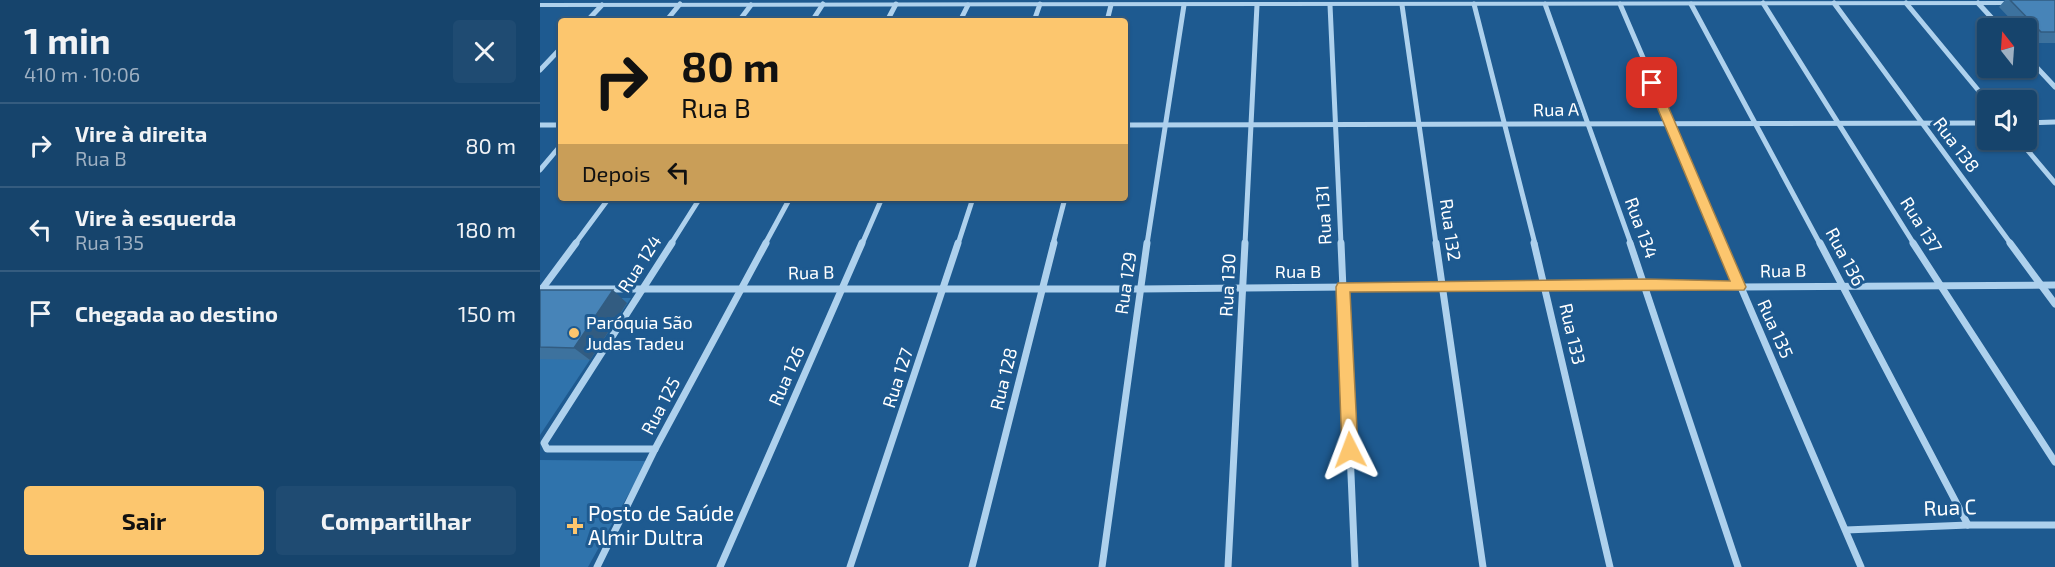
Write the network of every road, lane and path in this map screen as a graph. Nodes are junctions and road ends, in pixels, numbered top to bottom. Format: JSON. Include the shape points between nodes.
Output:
{"nodes":[{"id":1,"x":1065,"y":2,"type":"edge"},
{"id":2,"x":1763,"y":3,"type":"junction"},
{"id":3,"x":1834,"y":3,"type":"junction"},
{"id":4,"x":1906,"y":3,"type":"junction"},
{"id":5,"x":1978,"y":3,"type":"junction"},
{"id":6,"x":2022,"y":3,"type":"edge"},
{"id":7,"x":680,"y":4,"type":"junction"},
{"id":8,"x":751,"y":4,"type":"junction"},
{"id":9,"x":823,"y":4,"type":"junction"},
{"id":10,"x":896,"y":4,"type":"junction"},
{"id":11,"x":1040,"y":4,"type":"junction"},
{"id":12,"x":1330,"y":4,"type":"junction"},
{"id":13,"x":1474,"y":4,"type":"junction"},
{"id":14,"x":1545,"y":4,"type":"junction"},
{"id":15,"x":1620,"y":4,"type":"junction"},
{"id":16,"x":1691,"y":4,"type":"junction"},
{"id":17,"x":540,"y":5,"type":"edge"},
{"id":18,"x":602,"y":5,"type":"junction"},
{"id":19,"x":968,"y":5,"type":"junction"},
{"id":20,"x":1111,"y":5,"type":"junction"},
{"id":21,"x":1184,"y":5,"type":"junction"},
{"id":22,"x":1257,"y":5,"type":"junction"},
{"id":23,"x":1402,"y":5,"type":"junction"},
{"id":24,"x":590,"y":18,"type":"edge"},
{"id":25,"x":668,"y":18,"type":"edge"},
{"id":26,"x":741,"y":18,"type":"edge"},
{"id":27,"x":814,"y":18,"type":"edge"},
{"id":28,"x":889,"y":18,"type":"edge"},
{"id":29,"x":962,"y":18,"type":"edge"},
{"id":30,"x":1035,"y":18,"type":"edge"},
{"id":31,"x":1108,"y":18,"type":"edge"},
{"id":32,"x":1992,"y":18,"type":"edge"},
{"id":33,"x":558,"y":51,"type":"edge"},
{"id":34,"x":2037,"y":68,"type":"edge"},
{"id":35,"x":540,"y":70,"type":"edge"},
{"id":36,"x":2055,"y":87,"type":"edge"},
{"id":37,"x":1978,"y":90,"type":"edge"},
{"id":38,"x":1668,"y":122,"type":"junction"},
{"id":39,"x":1587,"y":123,"type":"junction"},
{"id":40,"x":1755,"y":123,"type":"junction"},
{"id":41,"x":1840,"y":123,"type":"junction"},
{"id":42,"x":1921,"y":123,"type":"junction"},
{"id":43,"x":1977,"y":123,"type":"edge"},
{"id":44,"x":2037,"y":123,"type":"edge"},
{"id":45,"x":2055,"y":123,"type":"edge"},
{"id":46,"x":1252,"y":124,"type":"junction"},
{"id":47,"x":1335,"y":124,"type":"junction"},
{"id":48,"x":1419,"y":124,"type":"junction"},
{"id":49,"x":1503,"y":124,"type":"junction"},
{"id":50,"x":540,"y":125,"type":"edge"},
{"id":51,"x":558,"y":125,"type":"edge"},
{"id":52,"x":1128,"y":125,"type":"edge"},
{"id":53,"x":1166,"y":125,"type":"junction"},
{"id":54,"x":558,"y":149,"type":"edge"},
{"id":55,"x":2027,"y":150,"type":"edge"},
{"id":56,"x":540,"y":170,"type":"edge"},
{"id":57,"x":2055,"y":183,"type":"edge"},
{"id":58,"x":607,"y":201,"type":"edge"},
{"id":59,"x":698,"y":201,"type":"edge"},
{"id":60,"x":788,"y":201,"type":"edge"},
{"id":61,"x":881,"y":201,"type":"edge"},
{"id":62,"x":972,"y":201,"type":"edge"},
{"id":63,"x":1064,"y":201,"type":"edge"},
{"id":64,"x":1645,"y":284,"type":"junction"},
{"id":65,"x":1545,"y":285,"type":"junction"},
{"id":66,"x":1940,"y":285,"type":"junction"},
{"id":67,"x":2042,"y":285,"type":"junction"},
{"id":68,"x":2055,"y":285,"type":"edge"},
{"id":69,"x":1243,"y":286,"type":"junction"},
{"id":70,"x":1444,"y":286,"type":"junction"},
{"id":71,"x":1844,"y":286,"type":"junction"},
{"id":72,"x":1343,"y":287,"type":"junction"},
{"id":73,"x":1739,"y":287,"type":"junction"},
{"id":74,"x":843,"y":288,"type":"junction"},
{"id":75,"x":541,"y":289,"type":"edge"},
{"id":76,"x":643,"y":289,"type":"junction"},
{"id":77,"x":741,"y":289,"type":"junction"},
{"id":78,"x":943,"y":289,"type":"junction"},
{"id":79,"x":1042,"y":289,"type":"junction"},
{"id":80,"x":1140,"y":289,"type":"junction"},
{"id":81,"x":2055,"y":304,"type":"edge"},
{"id":82,"x":655,"y":449,"type":"junction"},
{"id":83,"x":2055,"y":462,"type":"edge"},
{"id":84,"x":1968,"y":525,"type":"junction"},
{"id":85,"x":2055,"y":525,"type":"edge"},
{"id":86,"x":1846,"y":530,"type":"junction"},
{"id":87,"x":597,"y":567,"type":"edge"},
{"id":88,"x":720,"y":567,"type":"edge"},
{"id":89,"x":850,"y":567,"type":"edge"},
{"id":90,"x":972,"y":567,"type":"edge"},
{"id":91,"x":1102,"y":567,"type":"edge"},
{"id":92,"x":1228,"y":567,"type":"edge"},
{"id":93,"x":1355,"y":567,"type":"edge"},
{"id":94,"x":1483,"y":567,"type":"edge"},
{"id":95,"x":1610,"y":567,"type":"edge"},
{"id":96,"x":1738,"y":567,"type":"edge"},
{"id":97,"x":1861,"y":567,"type":"edge"}],
"edges":[{"from":1,"to":11,"type":"street"},
{"from":1,"to":20,"type":"street"},
{"from":2,"to":3,"type":"street"},
{"from":2,"to":16,"type":"street"},
{"from":2,"to":41,"type":"street","name":"Rua 137"},
{"from":3,"to":4,"type":"street"},
{"from":3,"to":42,"type":"street","name":"Rua 138"},
{"from":4,"to":5,"type":"street"},
{"from":4,"to":37,"type":"street"},
{"from":5,"to":6,"type":"street"},
{"from":5,"to":32,"type":"street"},
{"from":7,"to":8,"type":"street"},
{"from":7,"to":18,"type":"street"},
{"from":7,"to":25,"type":"street"},
{"from":8,"to":9,"type":"street"},
{"from":8,"to":26,"type":"street"},
{"from":9,"to":10,"type":"street"},
{"from":9,"to":27,"type":"street"},
{"from":10,"to":19,"type":"street"},
{"from":10,"to":28,"type":"street"},
{"from":11,"to":19,"type":"street"},
{"from":11,"to":30,"type":"street"},
{"from":12,"to":22,"type":"street"},
{"from":12,"to":23,"type":"street"},
{"from":12,"to":47,"type":"street","name":"Rua 131"},
{"from":13,"to":14,"type":"street"},
{"from":13,"to":23,"type":"street"},
{"from":13,"to":49,"type":"street","name":"Rua 133"},
{"from":14,"to":15,"type":"street"},
{"from":14,"to":39,"type":"street","name":"Rua 134"},
{"from":15,"to":16,"type":"street"},
{"from":15,"to":38,"type":"street","name":"Rua 135"},
{"from":16,"to":40,"type":"street","name":"Rua 136"},
{"from":17,"to":18,"type":"street"},
{"from":18,"to":24,"type":"street"},
{"from":19,"to":29,"type":"street"},
{"from":20,"to":21,"type":"street"},
{"from":20,"to":31,"type":"street"},
{"from":21,"to":22,"type":"street"},
{"from":21,"to":53,"type":"street","name":"Rua 129"},
{"from":22,"to":46,"type":"street","name":"Rua 130"},
{"from":23,"to":48,"type":"street","name":"Rua 132"},
{"from":33,"to":35,"type":"street"},
{"from":34,"to":36,"type":"street"},
{"from":38,"to":39,"type":"street","name":"Rua A"},
{"from":38,"to":40,"type":"street","name":"Rua A"},
{"from":38,"to":73,"type":"street","name":"Rua 135"},
{"from":39,"to":49,"type":"street","name":"Rua A"},
{"from":39,"to":64,"type":"street","name":"Rua 134"},
{"from":40,"to":41,"type":"street","name":"Rua A"},
{"from":40,"to":71,"type":"street","name":"Rua 136"},
{"from":41,"to":42,"type":"street","name":"Rua A"},
{"from":41,"to":66,"type":"street","name":"Rua 137"},
{"from":42,"to":43,"type":"street","name":"Rua A"},
{"from":42,"to":67,"type":"street","name":"Rua 138"},
{"from":44,"to":45,"type":"street"},
{"from":46,"to":47,"type":"street","name":"Rua A"},
{"from":46,"to":53,"type":"street","name":"Rua A"},
{"from":46,"to":69,"type":"street","name":"Rua 130"},
{"from":47,"to":48,"type":"street","name":"Rua A"},
{"from":47,"to":72,"type":"street","name":"Rua 131"},
{"from":48,"to":49,"type":"street","name":"Rua A"},
{"from":48,"to":70,"type":"street","name":"Rua 132"},
{"from":49,"to":65,"type":"street","name":"Rua 133"},
{"from":50,"to":51,"type":"street"},
{"from":52,"to":53,"type":"street","name":"Rua A"},
{"from":53,"to":80,"type":"street","name":"Rua 129"},
{"from":54,"to":56,"type":"street"},
{"from":55,"to":57,"type":"street"},
{"from":58,"to":75,"type":"street"},
{"from":59,"to":76,"type":"street","name":"Rua 124"},
{"from":60,"to":77,"type":"street","name":"Rua 125"},
{"from":61,"to":74,"type":"street","name":"Rua 126"},
{"from":62,"to":78,"type":"street","name":"Rua 127"},
{"from":63,"to":79,"type":"street","name":"Rua 128"},
{"from":64,"to":65,"type":"street","name":"Rua B"},
{"from":64,"to":73,"type":"street","name":"Rua B"},
{"from":64,"to":96,"type":"street","name":"Rua 134"},
{"from":65,"to":70,"type":"street","name":"Rua B"},
{"from":65,"to":95,"type":"street","name":"Rua 133"},
{"from":66,"to":67,"type":"street","name":"Rua B"},
{"from":66,"to":71,"type":"street","name":"Rua B"},
{"from":66,"to":83,"type":"street","name":"Rua 137"},
{"from":67,"to":68,"type":"street","name":"Rua B"},
{"from":67,"to":81,"type":"street","name":"Rua 138"},
{"from":69,"to":72,"type":"street","name":"Rua B"},
{"from":69,"to":80,"type":"street","name":"Rua B"},
{"from":69,"to":92,"type":"street","name":"Rua 130"},
{"from":70,"to":72,"type":"street","name":"Rua B"},
{"from":70,"to":94,"type":"street","name":"Rua 132"},
{"from":71,"to":73,"type":"street","name":"Rua B"},
{"from":71,"to":84,"type":"street","name":"Rua 136"},
{"from":72,"to":93,"type":"street","name":"Rua 131"},
{"from":73,"to":86,"type":"street","name":"Rua 135"},
{"from":74,"to":77,"type":"street","name":"Rua B"},
{"from":74,"to":78,"type":"street","name":"Rua B"},
{"from":74,"to":88,"type":"street","name":"Rua 126"},
{"from":75,"to":76,"type":"street","name":"Rua B"},
{"from":76,"to":77,"type":"street","name":"Rua B"},
{"from":76,"to":82,"type":"street","name":"Rua 124","via":[[543,443],[547,449]]},
{"from":77,"to":82,"type":"street","name":"Rua 125"},
{"from":78,"to":79,"type":"street","name":"Rua B"},
{"from":78,"to":89,"type":"street","name":"Rua 127"},
{"from":79,"to":80,"type":"street","name":"Rua B"},
{"from":79,"to":90,"type":"street","name":"Rua 128"},
{"from":80,"to":91,"type":"street","name":"Rua 129"},
{"from":82,"to":87,"type":"street","name":"Rua 125"},
{"from":84,"to":85,"type":"street","name":"Rua C"},
{"from":84,"to":86,"type":"street","name":"Rua C"},
{"from":86,"to":97,"type":"street","name":"Rua 135"}]}
